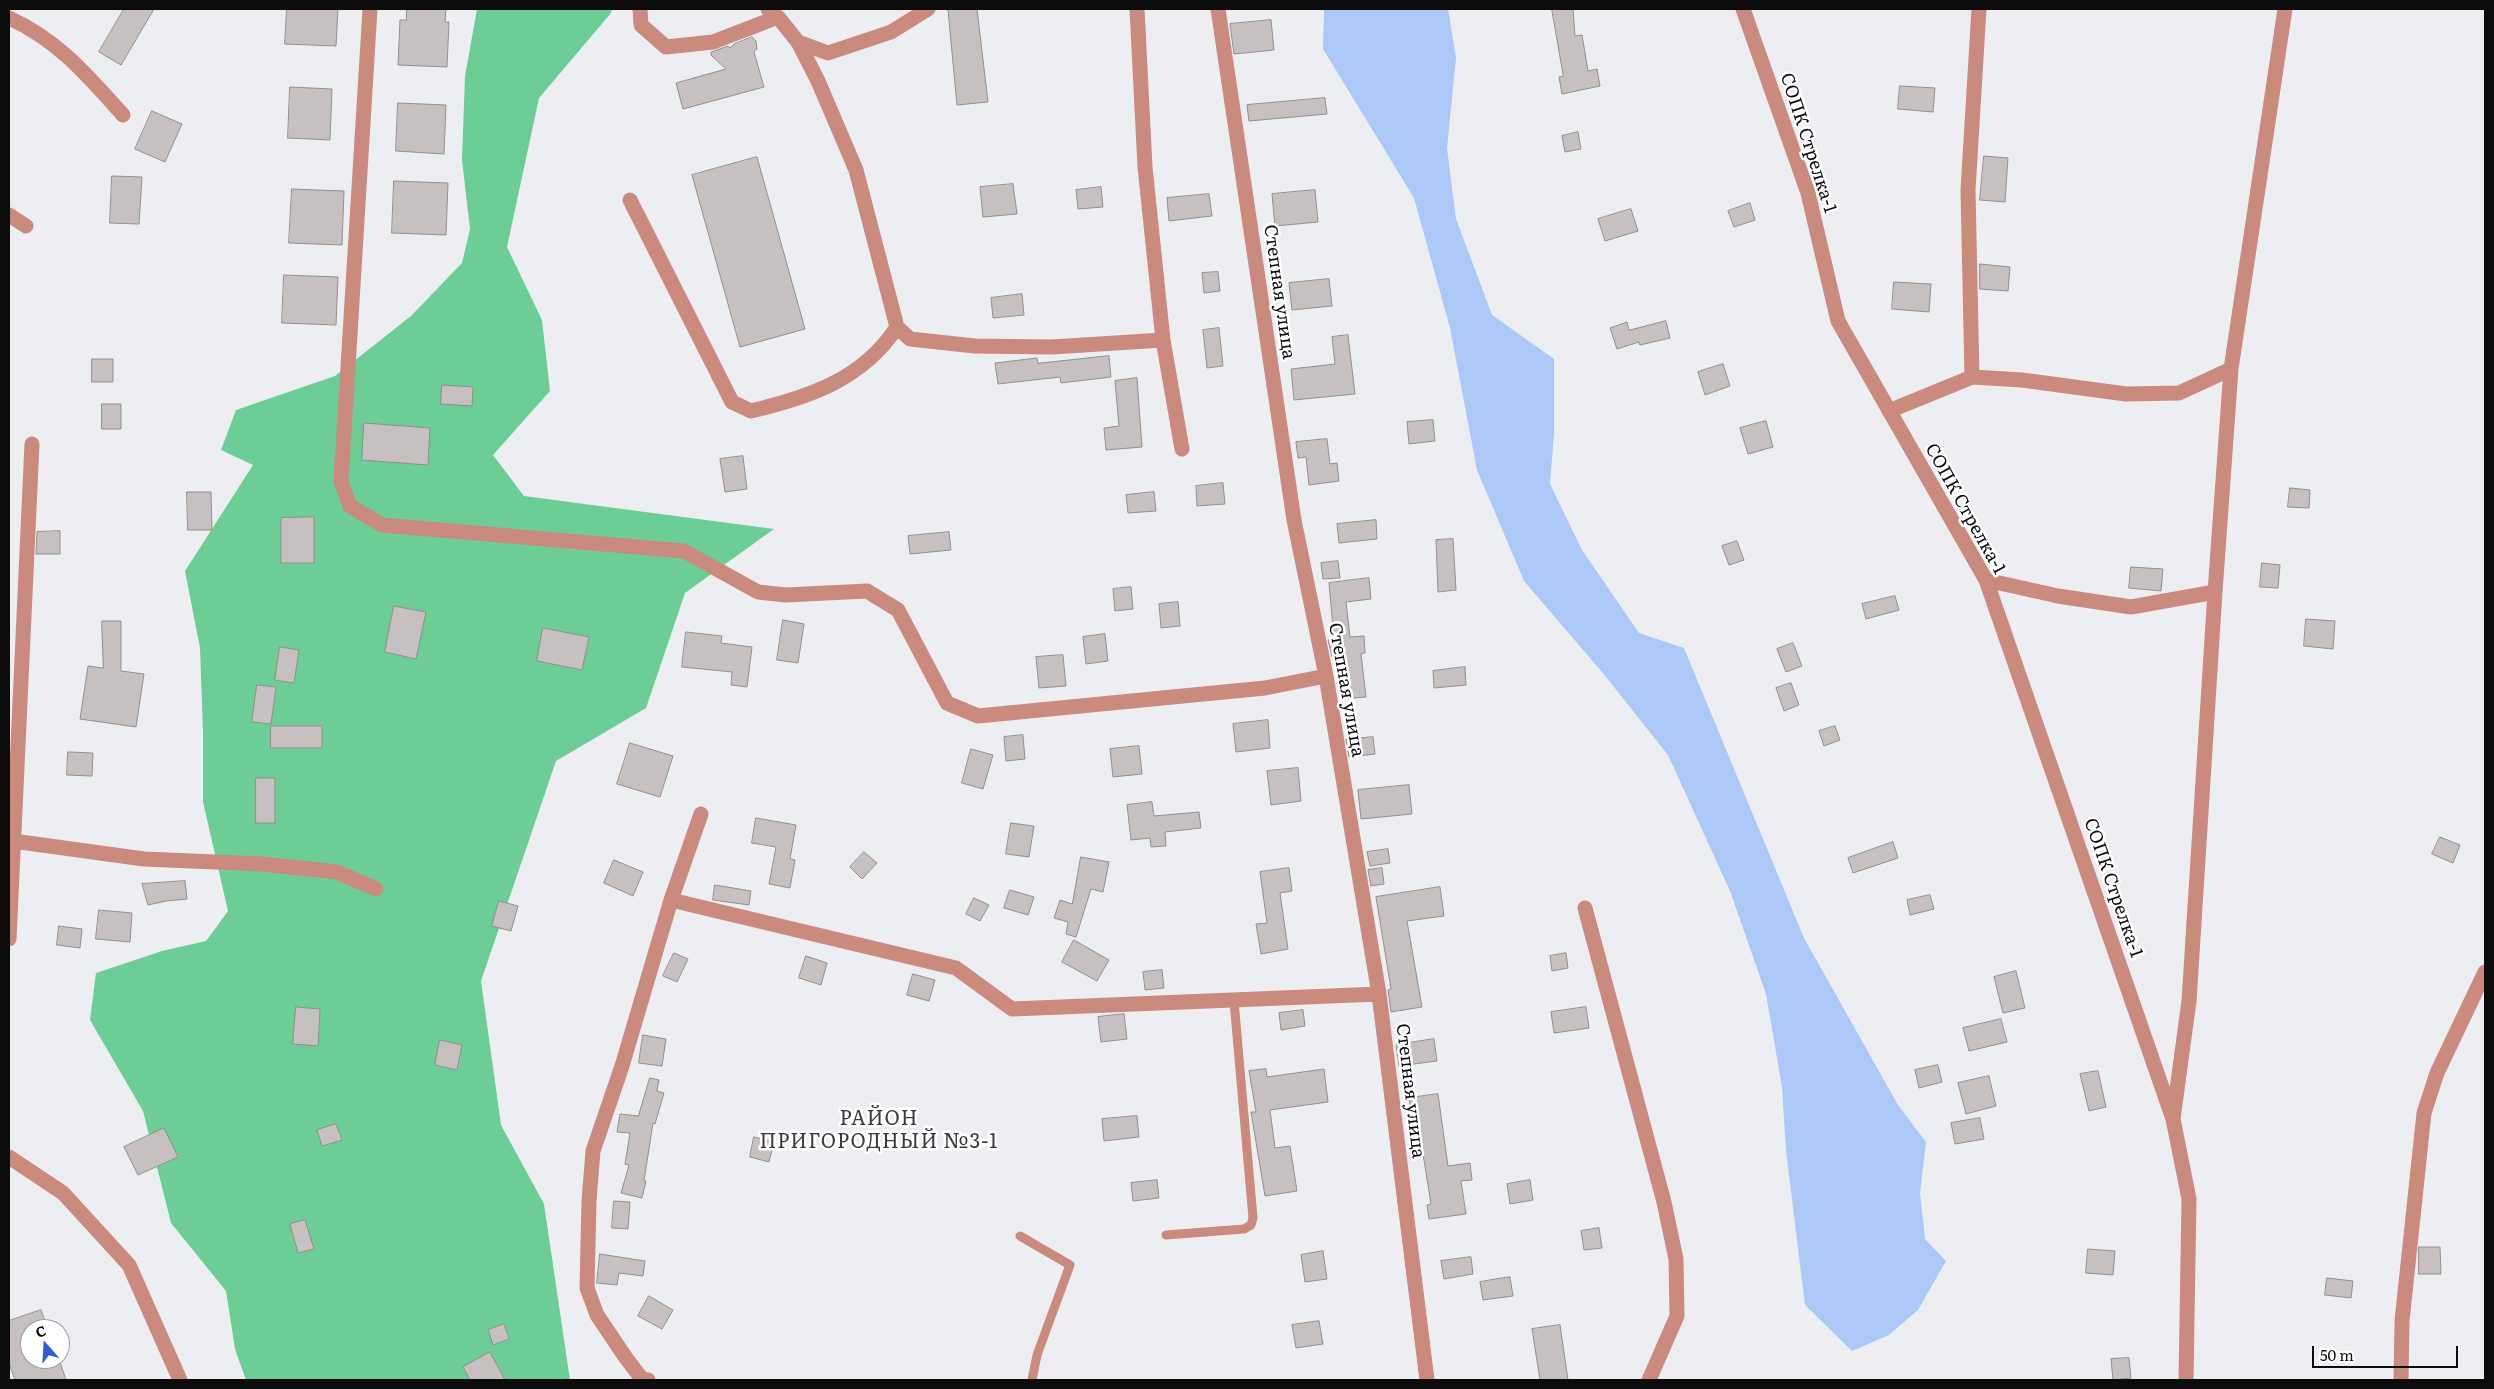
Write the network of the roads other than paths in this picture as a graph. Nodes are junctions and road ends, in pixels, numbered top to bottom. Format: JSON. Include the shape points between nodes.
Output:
{"nodes":[{"id":1,"x":370,"y":9,"type":"edge"},
{"id":2,"x":640,"y":9,"type":"edge"},
{"id":3,"x":928,"y":9,"type":"edge"},
{"id":4,"x":1137,"y":9,"type":"edge"},
{"id":5,"x":1218,"y":9,"type":"edge"},
{"id":6,"x":1743,"y":9,"type":"edge"},
{"id":7,"x":1979,"y":9,"type":"edge"},
{"id":8,"x":2286,"y":9,"type":"edge"},
{"id":9,"x":773,"y":13,"type":"edge"},
{"id":10,"x":9,"y":18,"type":"edge"},
{"id":11,"x":798,"y":42,"type":"junction"},
{"id":12,"x":123,"y":115,"type":"dead end"},
{"id":13,"x":630,"y":200,"type":"dead end"},
{"id":14,"x":9,"y":215,"type":"edge"},
{"id":15,"x":26,"y":226,"type":"dead end"},
{"id":16,"x":897,"y":327,"type":"junction"},
{"id":17,"x":1163,"y":340,"type":"junction"},
{"id":18,"x":2231,"y":369,"type":"junction"},
{"id":19,"x":1972,"y":377,"type":"junction"},
{"id":20,"x":1889,"y":411,"type":"junction"},
{"id":21,"x":32,"y":444,"type":"dead end"},
{"id":22,"x":1182,"y":449,"type":"dead end"},
{"id":23,"x":1986,"y":580,"type":"junction"},
{"id":24,"x":2215,"y":592,"type":"junction"},
{"id":25,"x":1326,"y":676,"type":"junction"},
{"id":26,"x":701,"y":814,"type":"dead end"},
{"id":27,"x":13,"y":841,"type":"junction"},
{"id":28,"x":376,"y":889,"type":"dead end"},
{"id":29,"x":671,"y":900,"type":"junction"},
{"id":30,"x":1585,"y":908,"type":"dead end"},
{"id":31,"x":9,"y":939,"type":"edge"},
{"id":32,"x":2485,"y":972,"type":"edge"},
{"id":33,"x":1379,"y":994,"type":"junction"},
{"id":34,"x":1234,"y":1001,"type":"junction"},
{"id":35,"x":2173,"y":1119,"type":"junction"},
{"id":36,"x":9,"y":1157,"type":"edge"},
{"id":37,"x":1166,"y":1235,"type":"dead end"},
{"id":38,"x":1020,"y":1236,"type":"dead end"},
{"id":39,"x":180,"y":1380,"type":"edge"},
{"id":40,"x":644,"y":1380,"type":"edge"},
{"id":41,"x":1032,"y":1380,"type":"edge"},
{"id":42,"x":1427,"y":1380,"type":"edge"},
{"id":43,"x":1649,"y":1380,"type":"edge"},
{"id":44,"x":2186,"y":1380,"type":"edge"},
{"id":45,"x":2401,"y":1380,"type":"edge"}],
"edges":[{"from":1,"to":25,"type":"street","via":[[341,481],[350,506],[382,525],[684,551],[758,592],[786,595],[867,591],[898,610],[947,703],[978,716],[1265,688]]},
{"from":2,"to":9,"type":"street","via":[[641,25],[666,47],[713,42]]},
{"from":3,"to":11,"type":"street","via":[[891,32],[828,53]]},
{"from":4,"to":17,"type":"street","via":[[1145,167]]},
{"from":5,"to":25,"type":"street","name":"Степная улица","via":[[1294,520]]},
{"from":6,"to":20,"type":"street","name":"СОПК Стрелка-1","via":[[1808,193],[1838,321]]},
{"from":7,"to":19,"type":"street","via":[[1968,190]]},
{"from":8,"to":18,"type":"street"},
{"from":9,"to":11,"type":"street"},
{"from":10,"to":12,"type":"street","via":[[49,40]]},
{"from":11,"to":16,"type":"street","via":[[856,170]]},
{"from":13,"to":16,"type":"street","via":[[732,402],[751,411],[820,390],[859,369],[885,346]]},
{"from":14,"to":15,"type":"street"},
{"from":16,"to":17,"type":"street","via":[[910,339],[975,346],[1052,347]]},
{"from":17,"to":22,"type":"street"},
{"from":18,"to":19,"type":"street","via":[[2179,393],[2126,394],[2022,380]]},
{"from":18,"to":24,"type":"street"},
{"from":19,"to":20,"type":"street"},
{"from":20,"to":23,"type":"street","name":"СОПК Стрелка-1"},
{"from":21,"to":27,"type":"street"},
{"from":23,"to":24,"type":"street","via":[[2058,596],[2131,607]]},
{"from":23,"to":35,"type":"street","name":"СОПК Стрелка-1"},
{"from":24,"to":35,"type":"street","via":[[2189,1001]]},
{"from":25,"to":33,"type":"street","name":"Степная улица"},
{"from":26,"to":29,"type":"street"},
{"from":27,"to":28,"type":"street","via":[[144,859],[263,864],[337,872]]},
{"from":27,"to":31,"type":"street"},
{"from":29,"to":34,"type":"street","via":[[956,968],[1012,1010]]},
{"from":29,"to":40,"type":"street","via":[[593,1151],[589,1201],[588,1288],[598,1315]]},
{"from":30,"to":43,"type":"street","via":[[1664,1202],[1676,1259],[1677,1316]]},
{"from":32,"to":45,"type":"street","via":[[2437,1073],[2424,1113],[2402,1321]]},
{"from":33,"to":34,"type":"street"},
{"from":33,"to":42,"type":"street","name":"Степная улица"},
{"from":34,"to":37,"type":"lane","via":[[1253,1218],[1251,1225],[1244,1229]]},
{"from":35,"to":44,"type":"street","via":[[2189,1198]]},
{"from":36,"to":39,"type":"street","via":[[63,1193],[130,1264]]},
{"from":38,"to":41,"type":"lane","via":[[1070,1265],[1037,1355]]}]}
